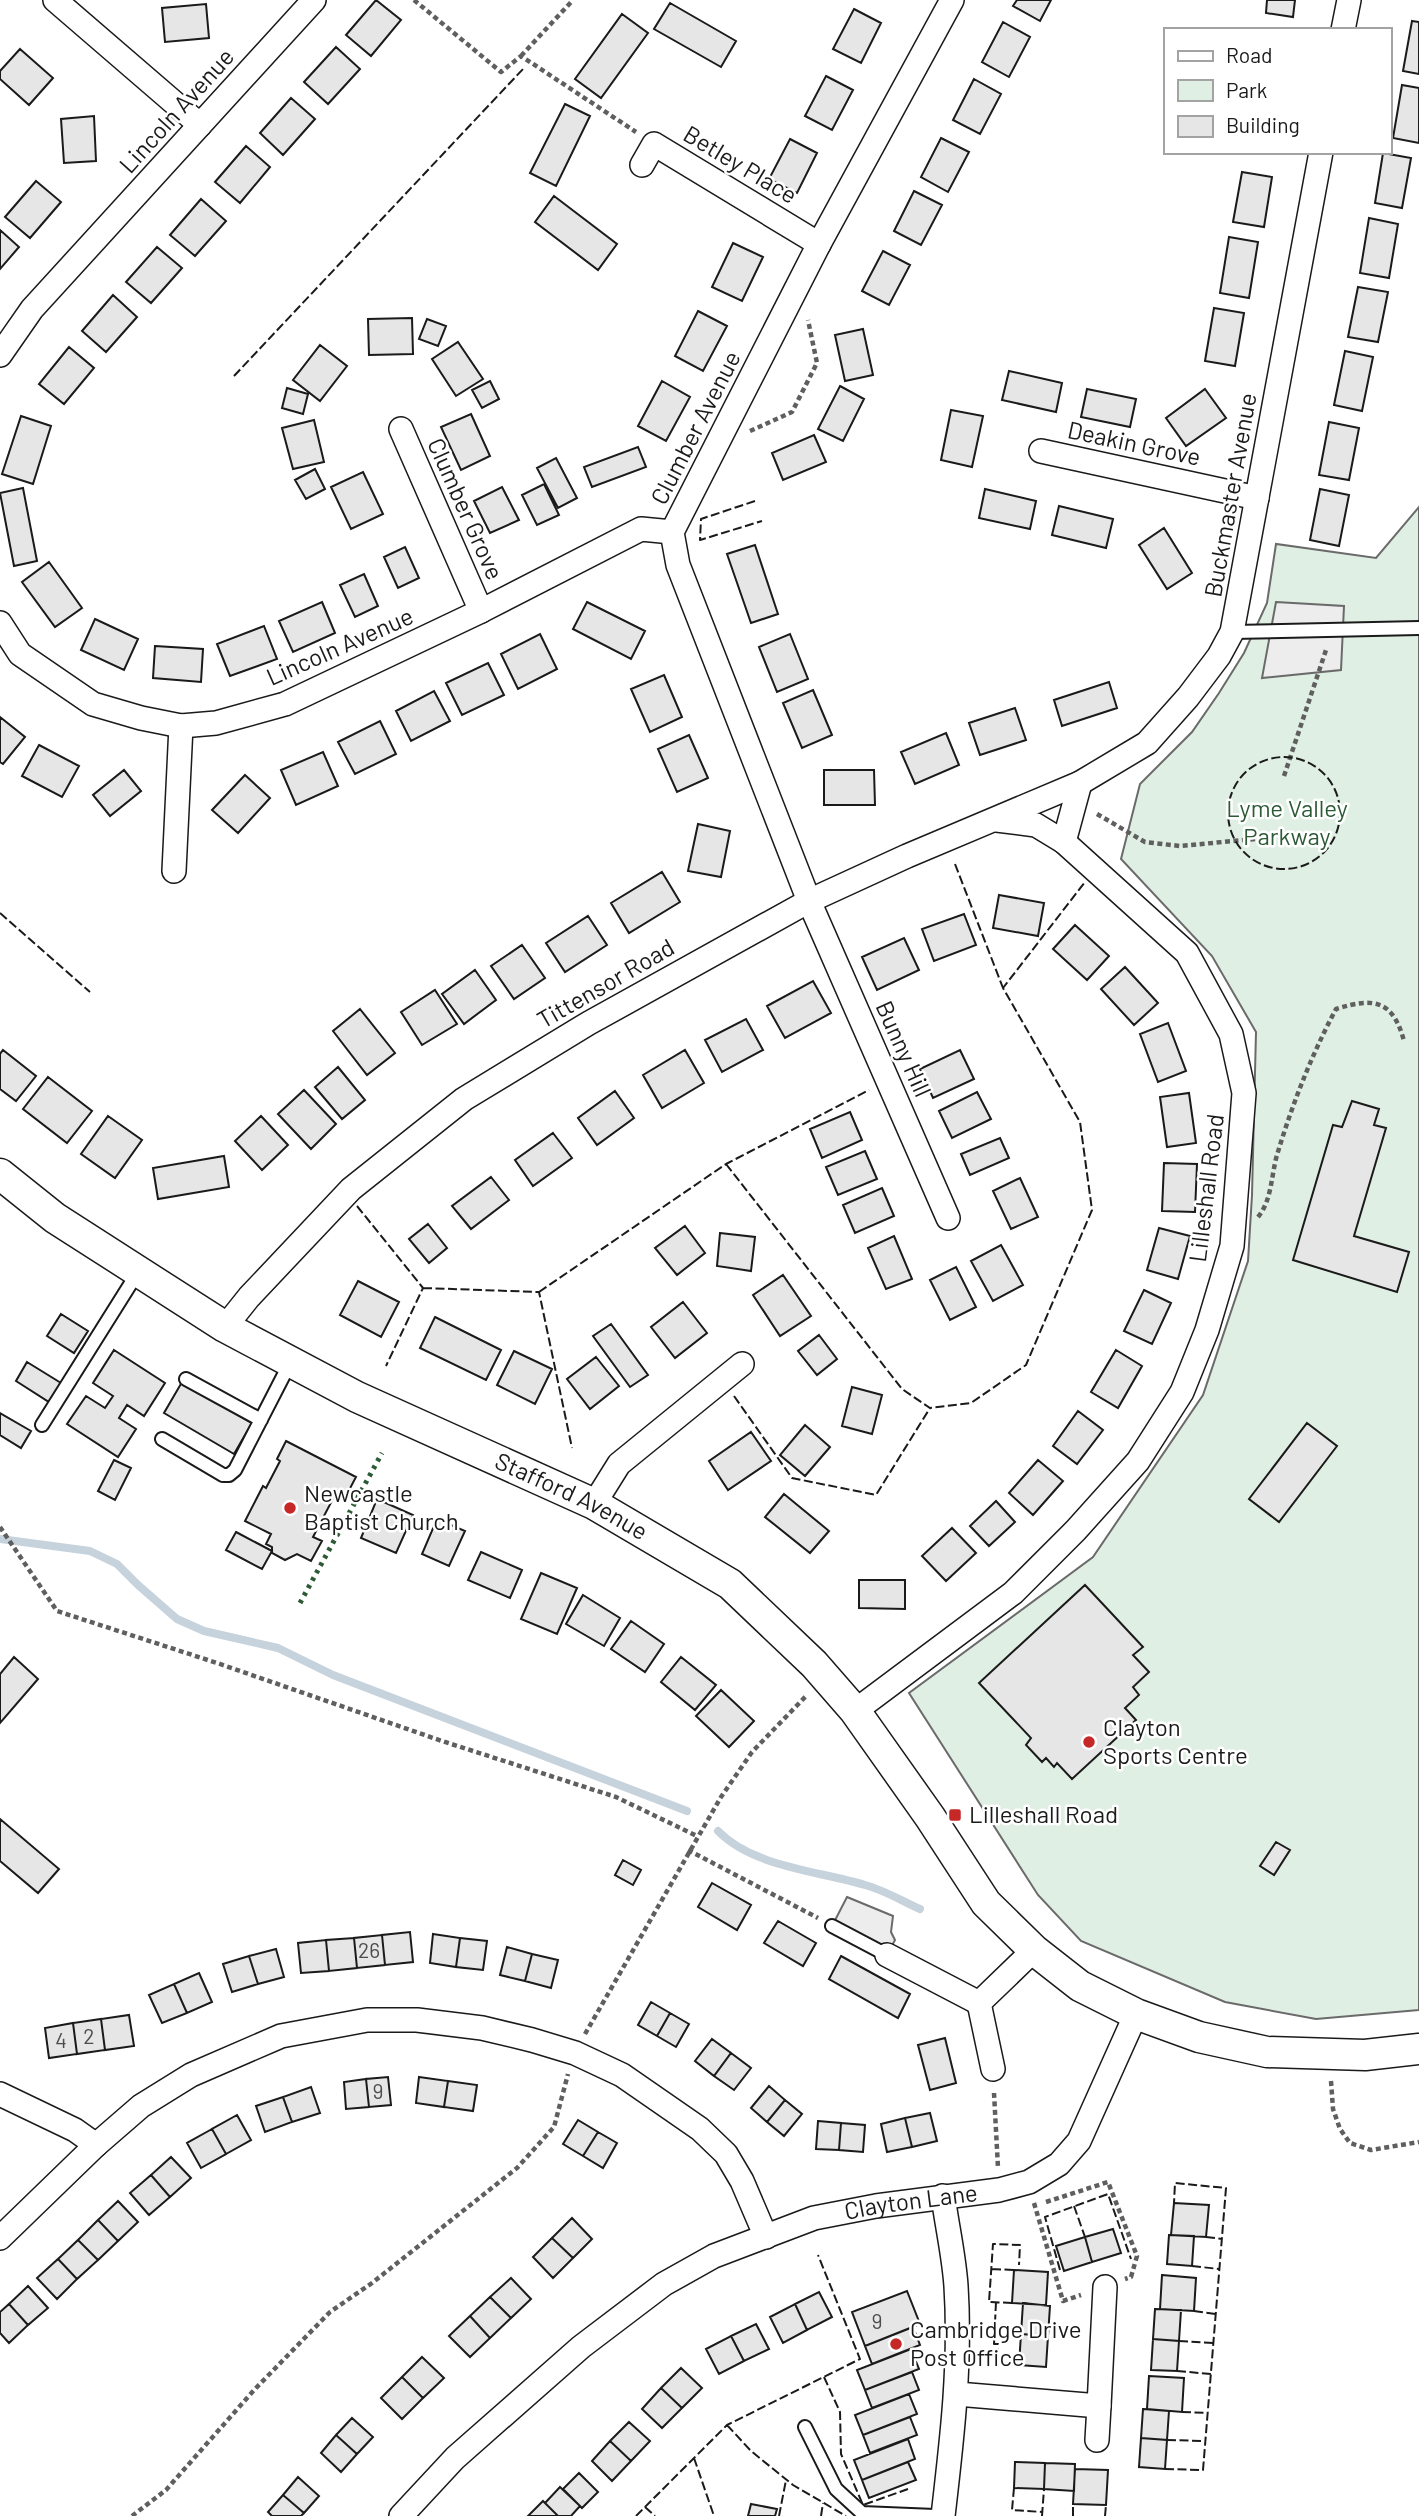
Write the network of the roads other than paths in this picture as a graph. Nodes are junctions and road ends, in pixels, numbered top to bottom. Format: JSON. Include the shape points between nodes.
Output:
{"nodes":[{"id":1,"x":55,"y":0,"type":"edge"},
{"id":2,"x":314,"y":0,"type":"edge"},
{"id":3,"x":952,"y":0,"type":"edge"},
{"id":4,"x":1349,"y":0,"type":"edge"},
{"id":5,"x":1343,"y":28,"type":"edge"},
{"id":6,"x":200,"y":125,"type":"junction"},
{"id":7,"x":1321,"y":154,"type":"edge"},
{"id":8,"x":642,"y":165,"type":"dead end"},
{"id":9,"x":819,"y":244,"type":"junction"},
{"id":10,"x":0,"y":355,"type":"edge"},
{"id":11,"x":401,"y":429,"type":"dead end"},
{"id":12,"x":1041,"y":451,"type":"dead end"},
{"id":13,"x":1257,"y":498,"type":"junction"},
{"id":14,"x":672,"y":532,"type":"junction"},
{"id":15,"x":481,"y":611,"type":"junction"},
{"id":16,"x":0,"y":623,"type":"edge"},
{"id":17,"x":1419,"y":628,"type":"edge"},
{"id":18,"x":1232,"y":632,"type":"junction"},
{"id":19,"x":181,"y":726,"type":"junction"},
{"id":20,"x":1077,"y":793,"type":"junction"},
{"id":21,"x":997,"y":820,"type":"junction"},
{"id":22,"x":1064,"y":842,"type":"junction"},
{"id":23,"x":174,"y":872,"type":"dead end"},
{"id":24,"x":809,"y":901,"type":"junction"},
{"id":25,"x":0,"y":1174,"type":"edge"},
{"id":26,"x":948,"y":1218,"type":"dead end"},
{"id":27,"x":138,"y":1272,"type":"junction"},
{"id":28,"x":225,"y":1327,"type":"junction"},
{"id":29,"x":290,"y":1363,"type":"junction"},
{"id":30,"x":742,"y":1364,"type":"dead end"},
{"id":31,"x":186,"y":1379,"type":"dead end"},
{"id":32,"x":261,"y":1420,"type":"junction"},
{"id":33,"x":42,"y":1425,"type":"dead end"},
{"id":34,"x":162,"y":1439,"type":"dead end"},
{"id":35,"x":594,"y":1504,"type":"junction"},
{"id":36,"x":855,"y":1712,"type":"junction"},
{"id":37,"x":832,"y":1926,"type":"road end"},
{"id":38,"x":1034,"y":1950,"type":"junction"},
{"id":39,"x":887,"y":1955,"type":"joint"},
{"id":40,"x":979,"y":2003,"type":"junction"},
{"id":41,"x":1136,"y":2014,"type":"junction"},
{"id":42,"x":1419,"y":2049,"type":"edge"},
{"id":43,"x":993,"y":2069,"type":"road end"},
{"id":44,"x":0,"y":2094,"type":"edge"},
{"id":45,"x":96,"y":2145,"type":"junction"},
{"id":46,"x":943,"y":2196,"type":"junction"},
{"id":47,"x":0,"y":2238,"type":"edge"},
{"id":48,"x":766,"y":2238,"type":"junction"},
{"id":49,"x":1105,"y":2287,"type":"road end"},
{"id":50,"x":957,"y":2394,"type":"junction"},
{"id":51,"x":1099,"y":2406,"type":"junction"},
{"id":52,"x":805,"y":2427,"type":"dead end"},
{"id":53,"x":1097,"y":2440,"type":"dead end"},
{"id":54,"x":401,"y":2516,"type":"edge"},
{"id":55,"x":935,"y":2516,"type":"edge"},
{"id":56,"x":943,"y":2516,"type":"edge"}],
"edges":[{"from":1,"to":6,"type":"street"},
{"from":2,"to":6,"type":"street","name":"Lincoln Avenue"},
{"from":3,"to":9,"type":"street","name":"Clumber Avenue"},
{"from":4,"to":5,"type":"street"},
{"from":6,"to":10,"type":"street","name":"Lincoln Avenue","via":[[32,309]]},
{"from":7,"to":13,"type":"street","name":"Buckmaster Avenue"},
{"from":8,"to":9,"type":"street","name":"Betley Place","via":[[654,144]]},
{"from":9,"to":14,"type":"street","name":"Clumber Avenue"},
{"from":11,"to":15,"type":"street","name":"Clumber Grove"},
{"from":12,"to":13,"type":"street","name":"Deakin Grove"},
{"from":13,"to":18,"type":"street","name":"Buckmaster Avenue"},
{"from":14,"to":15,"type":"street","name":"Lincoln Avenue","via":[[641,529]]},
{"from":14,"to":24,"type":"street","name":"Clumber Avenue","via":[[678,565]]},
{"from":15,"to":19,"type":"street","name":"Lincoln Avenue","via":[[285,704],[216,723]]},
{"from":16,"to":19,"type":"street","name":"Lincoln Avenue","via":[[20,654],[93,704]]},
{"from":17,"to":18,"type":"lane"},
{"from":18,"to":20,"type":"street","name":"Buckmaster Avenue","via":[[1188,697],[1147,743]]},
{"from":19,"to":23,"type":"street"},
{"from":20,"to":21,"type":"street","name":"Tittensor Road"},
{"from":20,"to":22,"type":"street"},
{"from":21,"to":22,"type":"street","name":"Lilleshall Road","via":[[1036,825]]},
{"from":21,"to":24,"type":"street","name":"Tittensor Road"},
{"from":22,"to":36,"type":"street","name":"Lilleshall Road","via":[[1187,953],[1231,1034],[1244,1093],[1232,1246],[1208,1330],[1182,1392],[1138,1461],[1013,1593]]},
{"from":24,"to":26,"type":"street","name":"Bunny Hill"},
{"from":24,"to":28,"type":"street","name":"Tittensor Road","via":[[589,1023],[464,1099],[351,1189]]},
{"from":25,"to":27,"type":"street","name":"Stafford Avenue","via":[[55,1219]]},
{"from":27,"to":28,"type":"street","name":"Stafford Avenue"},
{"from":27,"to":33,"type":"lane"},
{"from":28,"to":29,"type":"street","name":"Stafford Avenue"},
{"from":29,"to":32,"type":"lane"},
{"from":29,"to":35,"type":"street","name":"Stafford Avenue"},
{"from":30,"to":35,"type":"street","via":[[619,1464]]},
{"from":31,"to":32,"type":"lane"},
{"from":32,"to":34,"type":"lane","via":[[229,1475]]},
{"from":35,"to":36,"type":"street","name":"Stafford Avenue","via":[[730,1584]]},
{"from":36,"to":38,"type":"street","name":"Stafford Avenue","via":[[986,1903]]},
{"from":37,"to":39,"type":"lane"},
{"from":38,"to":40,"type":"street"},
{"from":38,"to":41,"type":"street","name":"Stafford Avenue","via":[[1080,1986]]},
{"from":39,"to":40,"type":"street"},
{"from":40,"to":43,"type":"street"},
{"from":41,"to":42,"type":"street","via":[[1199,2036],[1267,2052],[1365,2055]]},
{"from":41,"to":46,"type":"street","name":"Clayton Lane","via":[[1079,2141],[1059,2164],[1029,2182]]},
{"from":44,"to":45,"type":"street"},
{"from":45,"to":47,"type":"street"},
{"from":45,"to":48,"type":"street","via":[[141,2106],[191,2075],[281,2036],[368,2020],[482,2028],[575,2053],[622,2075],[700,2129],[726,2154]]},
{"from":46,"to":48,"type":"street","name":"Clayton Lane","via":[[814,2218]]},
{"from":46,"to":50,"type":"street","via":[[956,2284]]},
{"from":48,"to":54,"type":"street","name":"Clayton Lane","via":[[714,2256],[653,2292],[581,2347],[455,2458]]},
{"from":49,"to":51,"type":"street"},
{"from":50,"to":51,"type":"street"},
{"from":50,"to":56,"type":"street"},
{"from":51,"to":53,"type":"street"},
{"from":52,"to":55,"type":"lane","via":[[836,2489],[862,2513]]}]}
